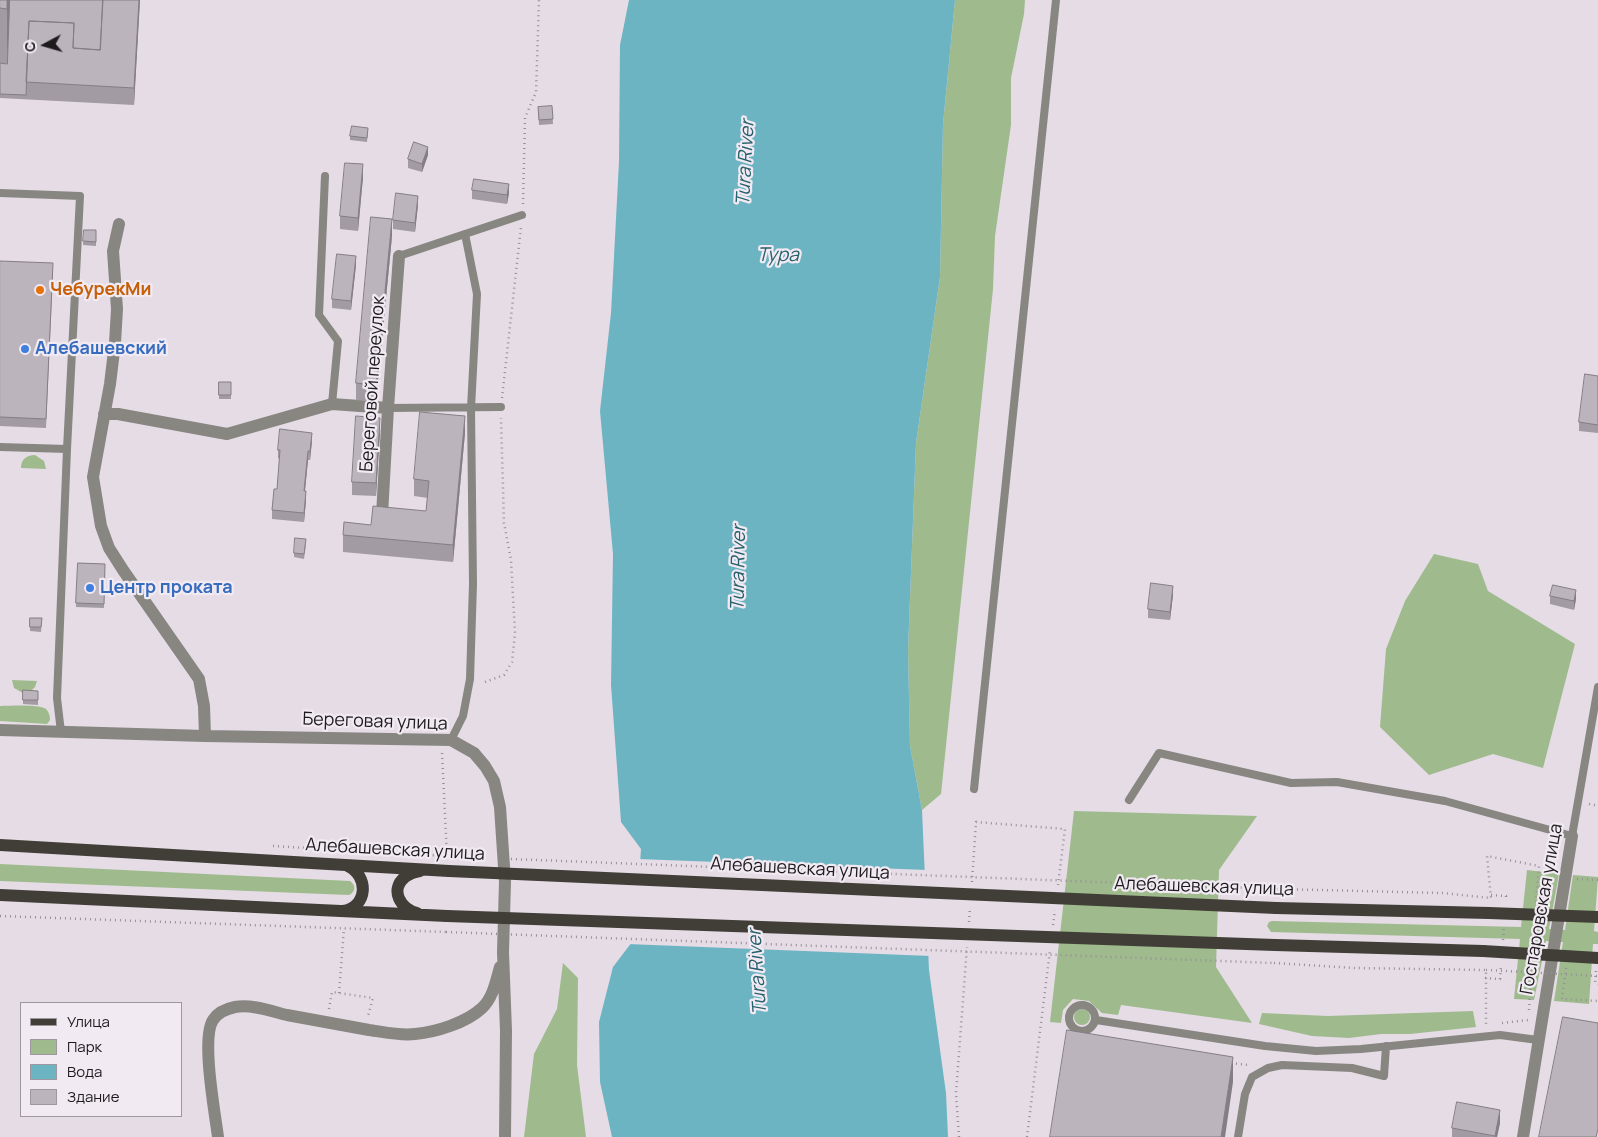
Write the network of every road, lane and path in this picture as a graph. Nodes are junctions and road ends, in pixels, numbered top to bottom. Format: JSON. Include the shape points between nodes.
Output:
{"nodes":[{"id":1,"x":539,"y":0,"type":"edge"},
{"id":2,"x":1056,"y":0,"type":"edge"},
{"id":3,"x":325,"y":176,"type":"dead end"},
{"id":4,"x":0,"y":192,"type":"edge"},
{"id":5,"x":522,"y":215,"type":"junction"},
{"id":6,"x":119,"y":224,"type":"dead end"},
{"id":7,"x":465,"y":234,"type":"junction"},
{"id":8,"x":399,"y":256,"type":"joint"},
{"id":9,"x":332,"y":404,"type":"junction"},
{"id":10,"x":501,"y":407,"type":"junction"},
{"id":11,"x":388,"y":408,"type":"junction"},
{"id":12,"x":472,"y":408,"type":"junction"},
{"id":13,"x":104,"y":414,"type":"junction"},
{"id":14,"x":0,"y":447,"type":"edge"},
{"id":15,"x":67,"y":449,"type":"junction"},
{"id":16,"x":382,"y":515,"type":"edge"},
{"id":17,"x":485,"y":682,"type":"dead end"},
{"id":18,"x":1598,"y":687,"type":"edge"},
{"id":19,"x":0,"y":730,"type":"edge"},
{"id":20,"x":61,"y":732,"type":"junction"},
{"id":21,"x":205,"y":736,"type":"junction"},
{"id":22,"x":451,"y":740,"type":"junction"},
{"id":23,"x":442,"y":753,"type":"dead end"},
{"id":24,"x":974,"y":789,"type":"dead end"},
{"id":25,"x":1129,"y":800,"type":"dead end"},
{"id":26,"x":1572,"y":836,"type":"junction"},
{"id":27,"x":0,"y":846,"type":"edge"},
{"id":28,"x":447,"y":856,"type":"dead end"},
{"id":29,"x":509,"y":859,"type":"dead end"},
{"id":30,"x":348,"y":866,"type":"junction"},
{"id":31,"x":422,"y":870,"type":"junction"},
{"id":32,"x":1058,"y":886,"type":"dead end"},
{"id":33,"x":971,"y":889,"type":"dead end"},
{"id":34,"x":1491,"y":894,"type":"junction"},
{"id":35,"x":0,"y":895,"type":"edge"},
{"id":36,"x":1506,"y":896,"type":"dead end"},
{"id":37,"x":970,"y":899,"type":"dead end"},
{"id":38,"x":1536,"y":905,"type":"dead end"},
{"id":39,"x":1056,"y":906,"type":"dead end"},
{"id":40,"x":341,"y":911,"type":"junction"},
{"id":41,"x":423,"y":915,"type":"junction"},
{"id":42,"x":0,"y":916,"type":"edge"},
{"id":43,"x":1598,"y":917,"type":"edge"},
{"id":44,"x":1535,"y":924,"type":"dead end"},
{"id":45,"x":1053,"y":925,"type":"dead end"},
{"id":46,"x":344,"y":928,"type":"junction"},
{"id":47,"x":968,"y":928,"type":"dead end"},
{"id":48,"x":968,"y":938,"type":"dead end"},
{"id":49,"x":1051,"y":944,"type":"dead end"},
{"id":50,"x":1533,"y":944,"type":"dead end"},
{"id":51,"x":503,"y":952,"type":"junction"},
{"id":52,"x":1598,"y":958,"type":"edge"},
{"id":53,"x":1532,"y":963,"type":"dead end"},
{"id":54,"x":1486,"y":970,"type":"junction"},
{"id":55,"x":1598,"y":976,"type":"edge"},
{"id":56,"x":1485,"y":978,"type":"junction"},
{"id":57,"x":1500,"y":979,"type":"dead end"},
{"id":58,"x":332,"y":992,"type":"dead end"},
{"id":59,"x":340,"y":993,"type":"junction"},
{"id":60,"x":1096,"y":1020,"type":"dead end"},
{"id":61,"x":1498,"y":1023,"type":"dead end"},
{"id":62,"x":1492,"y":1024,"type":"dead end"},
{"id":63,"x":366,"y":1029,"type":"junction"},
{"id":64,"x":1538,"y":1040,"type":"junction"},
{"id":65,"x":1386,"y":1046,"type":"junction"},
{"id":66,"x":1225,"y":1062,"type":"edge"},
{"id":67,"x":1254,"y":1066,"type":"dead end"},
{"id":68,"x":218,"y":1137,"type":"edge"},
{"id":69,"x":505,"y":1137,"type":"edge"},
{"id":70,"x":959,"y":1137,"type":"edge"},
{"id":71,"x":1027,"y":1137,"type":"edge"},
{"id":72,"x":1238,"y":1137,"type":"edge"},
{"id":73,"x":1523,"y":1137,"type":"edge"}],
"edges":[{"from":1,"to":5,"type":"path","via":[[536,92],[525,118]]},
{"from":2,"to":24,"type":"lane"},
{"from":3,"to":9,"type":"lane","via":[[319,315],[338,341]]},
{"from":4,"to":15,"type":"lane","via":[[80,196]]},
{"from":5,"to":7,"type":"lane"},
{"from":5,"to":10,"type":"path"},
{"from":6,"to":13,"type":"street","via":[[113,251],[117,310],[115,343]]},
{"from":7,"to":8,"type":"lane"},
{"from":7,"to":12,"type":"lane","via":[[477,294]]},
{"from":8,"to":11,"type":"street","name":"Береговой переулок"},
{"from":9,"to":11,"type":"street"},
{"from":9,"to":13,"type":"street","via":[[227,434]]},
{"from":10,"to":12,"type":"lane"},
{"from":10,"to":17,"type":"path","via":[[504,523],[511,560],[515,633],[512,662],[504,675]]},
{"from":11,"to":12,"type":"lane"},
{"from":11,"to":16,"type":"street","name":"Береговой переулок"},
{"from":12,"to":22,"type":"lane","via":[[474,547],[470,679],[463,716]]},
{"from":13,"to":21,"type":"street","via":[[94,478],[101,526],[123,570],[199,679]]},
{"from":14,"to":15,"type":"lane"},
{"from":15,"to":20,"type":"lane","via":[[57,698]]},
{"from":18,"to":26,"type":"lane","name":"Госпаровская улица"},
{"from":19,"to":20,"type":"street","name":"Береговая улица"},
{"from":20,"to":21,"type":"street","name":"Береговая улица"},
{"from":21,"to":22,"type":"street","name":"Береговая улица"},
{"from":22,"to":51,"type":"street","name":"Береговая улица","via":[[474,754],[494,781],[503,839]]},
{"from":23,"to":28,"type":"path"},
{"from":25,"to":26,"type":"lane","via":[[1159,753],[1291,782],[1337,782],[1445,801]]},
{"from":26,"to":64,"type":"street","name":"Госпаровская улица"},
{"from":27,"to":30,"type":"main road","name":"Алебашевская улица"},
{"from":29,"to":34,"type":"path","bridge":true,"via":[[1442,893],[1491,898]]},
{"from":30,"to":31,"type":"main road","name":"Алебашевская улица"},
{"from":30,"to":40,"type":"main road","via":[[360,875],[362,896],[350,910]]},
{"from":31,"to":41,"type":"main road","via":[[403,878],[397,890],[404,908]]},
{"from":31,"to":43,"type":"main road","name":"Алебашевская улица","bridge":true,"via":[[1276,908]]},
{"from":32,"to":33,"type":"path","via":[[1065,828],[976,822]]},
{"from":34,"to":36,"type":"path"},
{"from":34,"to":38,"type":"path","via":[[1487,856],[1539,866]]},
{"from":35,"to":40,"type":"main road"},
{"from":37,"to":47,"type":"path"},
{"from":39,"to":45,"type":"path"},
{"from":40,"to":41,"type":"main road"},
{"from":41,"to":52,"type":"main road","bridge":true,"via":[[1483,951]]},
{"from":42,"to":46,"type":"path"},
{"from":44,"to":50,"type":"path"},
{"from":46,"to":54,"type":"path","bridge":true,"via":[[1355,968]]},
{"from":46,"to":59,"type":"path"},
{"from":48,"to":70,"type":"path","via":[[956,1093]]},
{"from":49,"to":71,"type":"path"},
{"from":51,"to":63,"type":"street","via":[[494,990],[482,1008],[464,1019],[439,1030],[414,1034]]},
{"from":51,"to":69,"type":"street","name":"Береговая улица"},
{"from":53,"to":61,"type":"path","via":[[1528,1021]]},
{"from":54,"to":55,"type":"path","bridge":true},
{"from":54,"to":56,"type":"path"},
{"from":56,"to":57,"type":"path"},
{"from":56,"to":62,"type":"path","via":[[1486,1024]]},
{"from":58,"to":59,"type":"path"},
{"from":59,"to":63,"type":"path","via":[[373,998]]},
{"from":60,"to":65,"type":"lane","via":[[1316,1051]]},
{"from":63,"to":68,"type":"street","via":[[250,1007],[236,1006],[220,1011],[212,1022],[208,1049]]},
{"from":64,"to":65,"type":"lane","via":[[1500,1035]]},
{"from":64,"to":73,"type":"street","name":"Госпаровская улица"},
{"from":65,"to":72,"type":"lane","via":[[1384,1076],[1352,1068],[1282,1065],[1252,1077],[1245,1094]]},
{"from":66,"to":67,"type":"path"}]}
